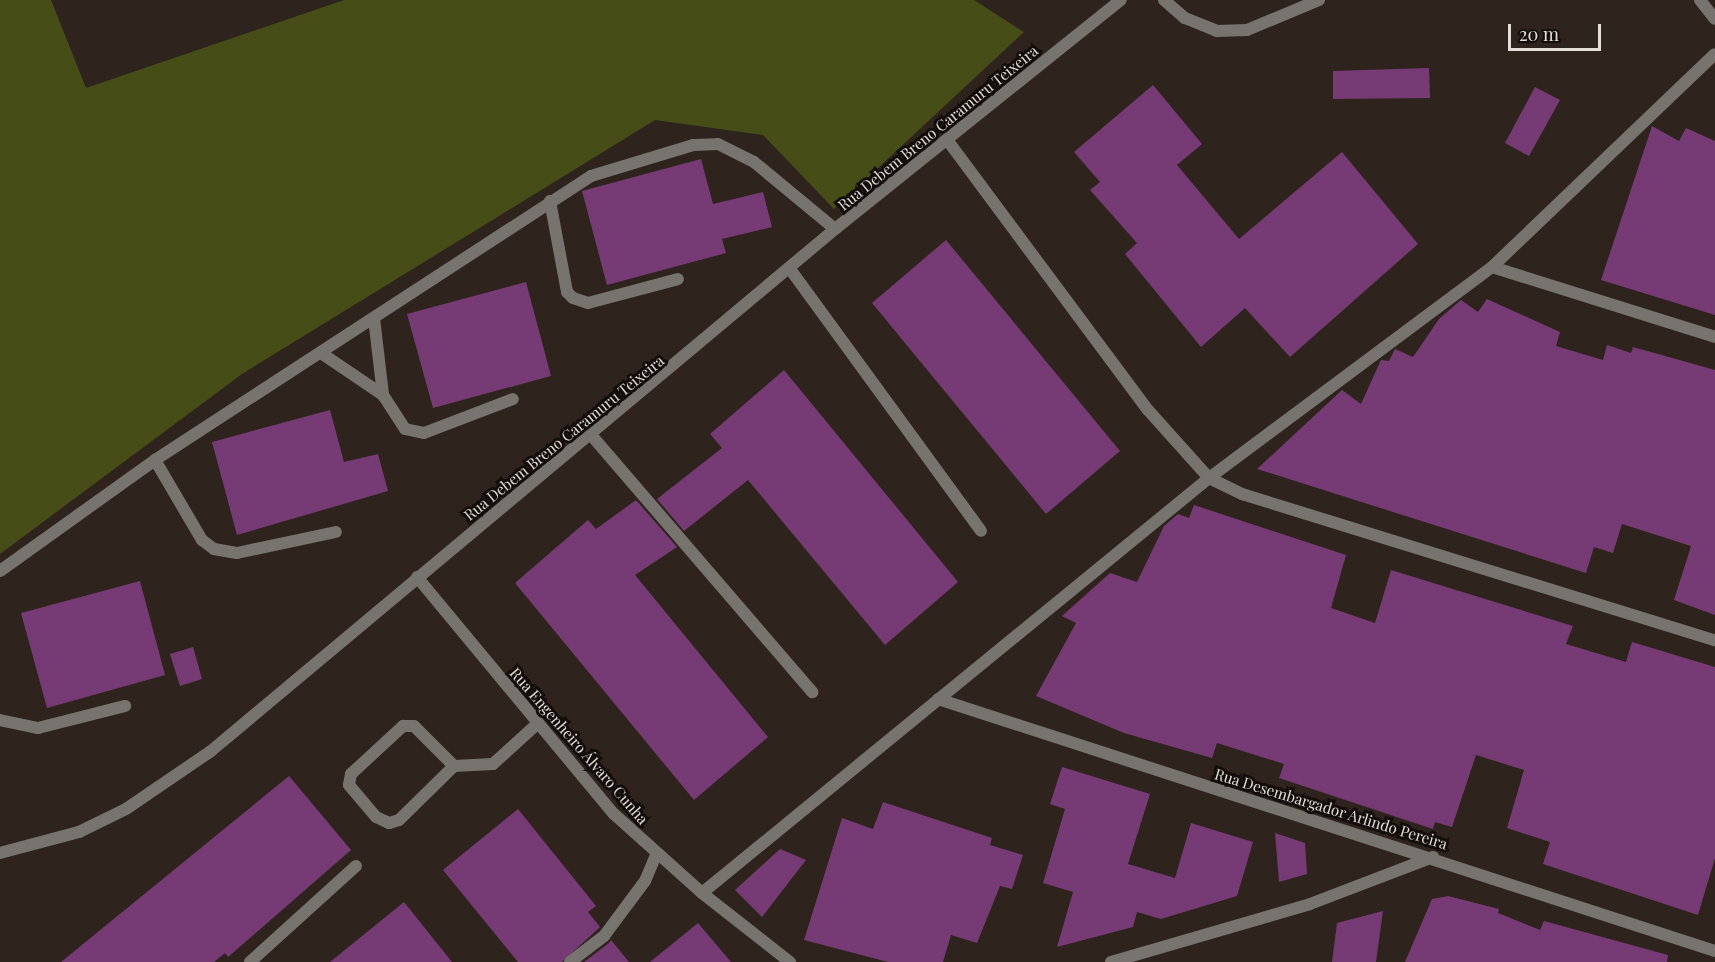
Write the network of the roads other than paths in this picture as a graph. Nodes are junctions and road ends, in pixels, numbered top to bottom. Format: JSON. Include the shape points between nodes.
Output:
{"nodes":[{"id":1,"x":1121,"y":0,"type":"edge"},
{"id":2,"x":1164,"y":0,"type":"edge"},
{"id":3,"x":1319,"y":0,"type":"edge"},
{"id":4,"x":1700,"y":0,"type":"edge"},
{"id":5,"x":1710,"y":0,"type":"edge"},
{"id":6,"x":1715,"y":3,"type":"edge"},
{"id":7,"x":1715,"y":20,"type":"edge"},
{"id":8,"x":1715,"y":54,"type":"edge"},
{"id":9,"x":948,"y":141,"type":"junction"},
{"id":10,"x":550,"y":201,"type":"junction"},
{"id":11,"x":835,"y":230,"type":"junction"},
{"id":12,"x":1492,"y":267,"type":"junction"},
{"id":13,"x":790,"y":269,"type":"junction"},
{"id":14,"x":678,"y":279,"type":"dead end"},
{"id":15,"x":374,"y":318,"type":"junction"},
{"id":16,"x":1715,"y":337,"type":"edge"},
{"id":17,"x":321,"y":353,"type":"junction"},
{"id":18,"x":383,"y":395,"type":"junction"},
{"id":19,"x":513,"y":399,"type":"dead end"},
{"id":20,"x":592,"y":436,"type":"junction"},
{"id":21,"x":155,"y":460,"type":"junction"},
{"id":22,"x":1209,"y":478,"type":"junction"},
{"id":23,"x":981,"y":531,"type":"dead end"},
{"id":24,"x":336,"y":532,"type":"dead end"},
{"id":25,"x":0,"y":571,"type":"edge"},
{"id":26,"x":417,"y":577,"type":"junction"},
{"id":27,"x":1715,"y":640,"type":"edge"},
{"id":28,"x":812,"y":692,"type":"dead end"},
{"id":29,"x":938,"y":699,"type":"junction"},
{"id":30,"x":125,"y":706,"type":"dead end"},
{"id":31,"x":0,"y":720,"type":"edge"},
{"id":32,"x":538,"y":723,"type":"junction"},
{"id":33,"x":454,"y":766,"type":"junction"},
{"id":34,"x":0,"y":853,"type":"edge"},
{"id":35,"x":656,"y":855,"type":"junction"},
{"id":36,"x":1433,"y":857,"type":"junction"},
{"id":37,"x":356,"y":866,"type":"dead end"},
{"id":38,"x":702,"y":893,"type":"junction"},
{"id":39,"x":1715,"y":951,"type":"edge"},
{"id":40,"x":250,"y":962,"type":"edge"},
{"id":41,"x":570,"y":962,"type":"edge"},
{"id":42,"x":790,"y":962,"type":"edge"},
{"id":43,"x":1111,"y":962,"type":"edge"}],
"edges":[{"from":1,"to":9,"type":"street","name":"Rua Debem Breno Caramuru Teixeira"},
{"from":2,"to":3,"type":"street","via":[[1185,18],[1216,31],[1247,30]]},
{"from":4,"to":7,"type":"street"},
{"from":5,"to":6,"type":"street"},
{"from":8,"to":12,"type":"street"},
{"from":9,"to":11,"type":"street","name":"Rua Debem Breno Caramuru Teixeira"},
{"from":9,"to":22,"type":"street","via":[[1148,410]]},
{"from":10,"to":11,"type":"street","via":[[591,176],[693,145],[718,144],[754,162]]},
{"from":10,"to":14,"type":"street","via":[[567,292],[573,298],[588,303]]},
{"from":10,"to":15,"type":"street"},
{"from":11,"to":13,"type":"street","name":"Rua Debem Breno Caramuru Teixeira"},
{"from":12,"to":16,"type":"street"},
{"from":12,"to":22,"type":"street"},
{"from":13,"to":20,"type":"street","name":"Rua Debem Breno Caramuru Teixeira"},
{"from":13,"to":23,"type":"street"},
{"from":15,"to":17,"type":"street"},
{"from":15,"to":18,"type":"street"},
{"from":17,"to":18,"type":"street"},
{"from":17,"to":21,"type":"street"},
{"from":18,"to":19,"type":"street","via":[[395,420],[424,433]]},
{"from":20,"to":26,"type":"street","name":"Rua Debem Breno Caramuru Teixeira"},
{"from":20,"to":28,"type":"street"},
{"from":21,"to":24,"type":"street","via":[[202,540],[214,549],[237,553]]},
{"from":21,"to":25,"type":"street"},
{"from":22,"to":27,"type":"street","via":[[1242,494]]},
{"from":22,"to":29,"type":"street"},
{"from":26,"to":32,"type":"street","name":"Rua Engenheiro Álvaro Cunha"},
{"from":26,"to":34,"type":"street","name":"Rua Debem Breno Caramuru Teixeira","via":[[211,751],[126,809],[79,832]]},
{"from":29,"to":36,"type":"street","name":"Rua Desembargador Arlindo Pereira"},
{"from":29,"to":38,"type":"street"},
{"from":30,"to":31,"type":"street","via":[[38,728]]},
{"from":32,"to":33,"type":"street","via":[[493,764]]},
{"from":32,"to":35,"type":"street","name":"Rua Engenheiro Álvaro Cunha","via":[[614,814]]},
{"from":33,"to":33,"type":"street","via":[[399,820],[389,822],[376,817],[349,784],[351,774],[403,726],[414,726]]},
{"from":35,"to":38,"type":"street","name":"Rua Engenheiro Álvaro Cunha"},
{"from":35,"to":41,"type":"street","via":[[645,881],[604,936]]},
{"from":36,"to":39,"type":"street","name":"Rua Desembargador Arlindo Pereira"},
{"from":36,"to":43,"type":"street","via":[[1310,904]]},
{"from":37,"to":40,"type":"street"},
{"from":38,"to":42,"type":"street","name":"Rua Engenheiro Álvaro Cunha"}]}
